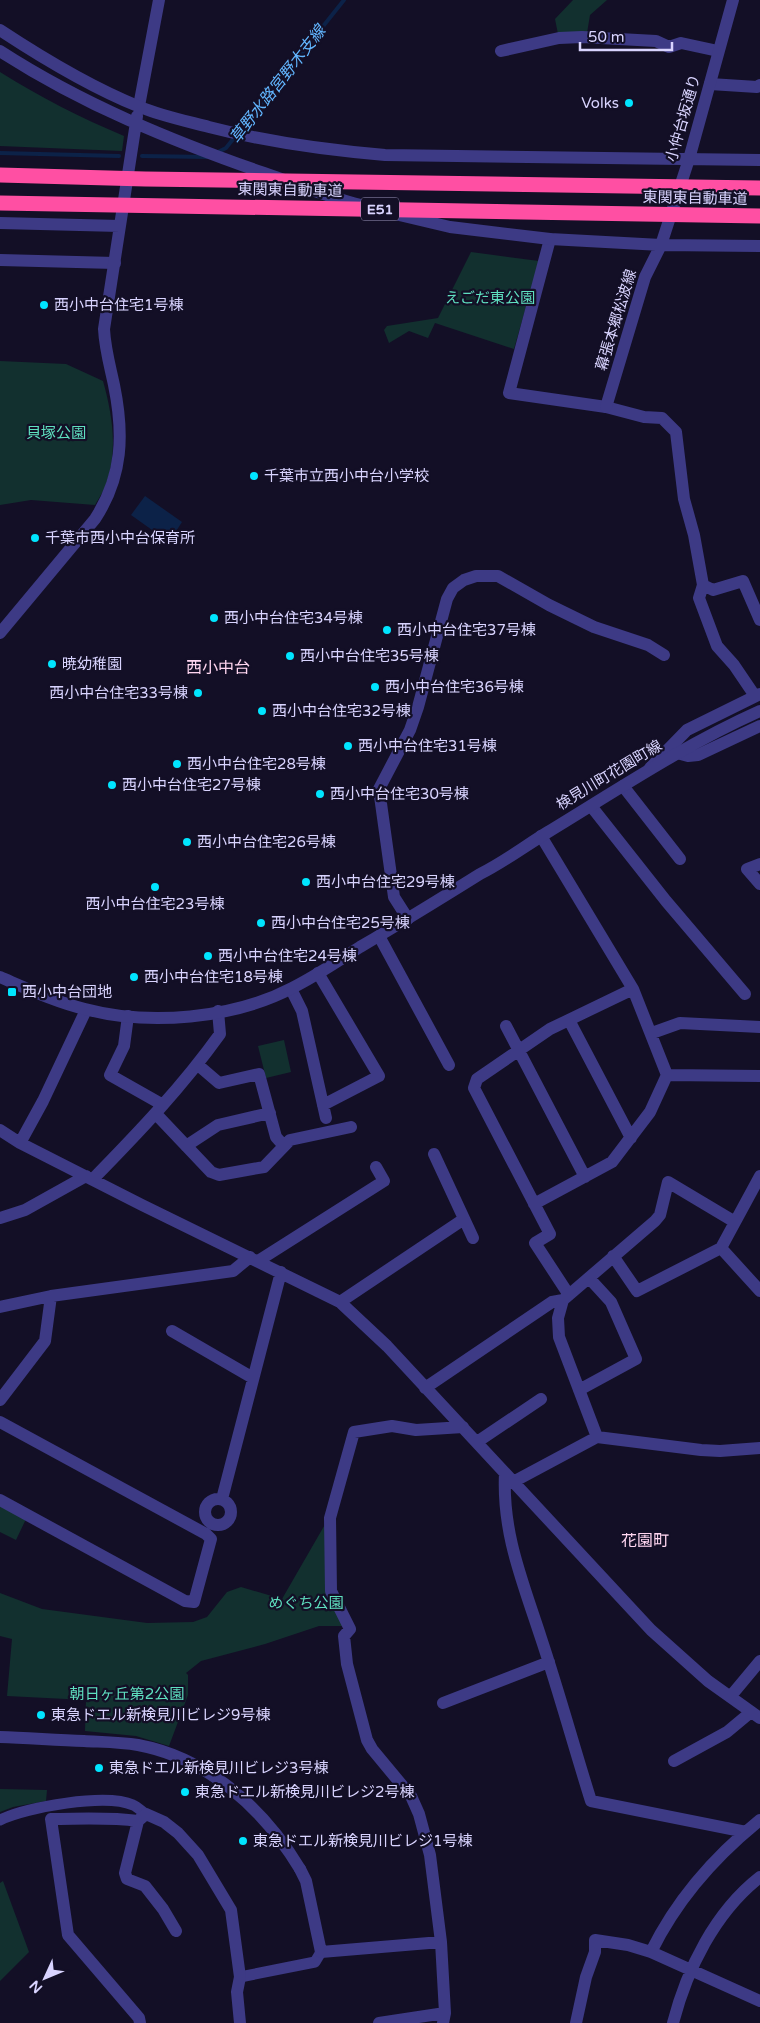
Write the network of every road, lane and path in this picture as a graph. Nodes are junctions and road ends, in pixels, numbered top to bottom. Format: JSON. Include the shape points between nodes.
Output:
{"nodes":[{"id":1,"x":158,"y":0,"type":"edge"},
{"id":2,"x":734,"y":0,"type":"edge"},
{"id":3,"x":0,"y":30,"type":"edge"},
{"id":4,"x":0,"y":51,"type":"edge"},
{"id":5,"x":501,"y":51,"type":"dead end"},
{"id":6,"x":718,"y":51,"type":"junction"},
{"id":7,"x":710,"y":84,"type":"junction"},
{"id":8,"x":760,"y":85,"type":"edge"},
{"id":9,"x":139,"y":106,"type":"junction"},
{"id":10,"x":135,"y":123,"type":"junction"},
{"id":11,"x":689,"y":159,"type":"junction"},
{"id":12,"x":760,"y":160,"type":"edge"},
{"id":13,"x":0,"y":175,"type":"edge"},
{"id":14,"x":760,"y":188,"type":"edge"},
{"id":15,"x":0,"y":203,"type":"edge"},
{"id":16,"x":760,"y":216,"type":"edge"},
{"id":17,"x":0,"y":223,"type":"edge"},
{"id":18,"x":120,"y":226,"type":"junction"},
{"id":19,"x":550,"y":239,"type":"junction"},
{"id":20,"x":661,"y":245,"type":"junction"},
{"id":21,"x":760,"y":246,"type":"edge"},
{"id":22,"x":0,"y":260,"type":"edge"},
{"id":23,"x":115,"y":262,"type":"junction"},
{"id":24,"x":606,"y":407,"type":"junction"},
{"id":25,"x":703,"y":585,"type":"junction"},
{"id":26,"x":760,"y":620,"type":"edge"},
{"id":27,"x":0,"y":633,"type":"edge"},
{"id":28,"x":664,"y":655,"type":"dead end"},
{"id":29,"x":757,"y":695,"type":"edge"},
{"id":30,"x":760,"y":711,"type":"edge"},
{"id":31,"x":759,"y":729,"type":"edge"},
{"id":32,"x":681,"y":751,"type":"junction"},
{"id":33,"x":646,"y":771,"type":"junction"},
{"id":34,"x":623,"y":786,"type":"junction"},
{"id":35,"x":591,"y":806,"type":"junction"},
{"id":36,"x":541,"y":836,"type":"junction"},
{"id":37,"x":680,"y":859,"type":"dead end"},
{"id":38,"x":760,"y":864,"type":"edge"},
{"id":39,"x":760,"y":884,"type":"edge"},
{"id":40,"x":408,"y":919,"type":"junction"},
{"id":41,"x":379,"y":936,"type":"junction"},
{"id":42,"x":318,"y":973,"type":"junction"},
{"id":43,"x":0,"y":977,"type":"edge"},
{"id":44,"x":291,"y":989,"type":"junction"},
{"id":45,"x":633,"y":989,"type":"junction"},
{"id":46,"x":746,"y":994,"type":"dead end"},
{"id":47,"x":86,"y":1010,"type":"junction"},
{"id":48,"x":218,"y":1011,"type":"junction"},
{"id":49,"x":128,"y":1016,"type":"junction"},
{"id":50,"x":569,"y":1020,"type":"junction"},
{"id":51,"x":506,"y":1026,"type":"dead end"},
{"id":52,"x":760,"y":1028,"type":"edge"},
{"id":53,"x":652,"y":1034,"type":"junction"},
{"id":54,"x":519,"y":1051,"type":"junction"},
{"id":55,"x":198,"y":1065,"type":"junction"},
{"id":56,"x":449,"y":1065,"type":"dead end"},
{"id":57,"x":668,"y":1075,"type":"junction"},
{"id":58,"x":760,"y":1076,"type":"edge"},
{"id":59,"x":323,"y":1105,"type":"junction"},
{"id":60,"x":160,"y":1110,"type":"junction"},
{"id":61,"x":270,"y":1113,"type":"junction"},
{"id":62,"x":326,"y":1118,"type":"dead end"},
{"id":63,"x":351,"y":1127,"type":"dead end"},
{"id":64,"x":0,"y":1130,"type":"edge"},
{"id":65,"x":631,"y":1138,"type":"junction"},
{"id":66,"x":20,"y":1143,"type":"junction"},
{"id":67,"x":186,"y":1146,"type":"junction"},
{"id":68,"x":284,"y":1146,"type":"junction"},
{"id":69,"x":434,"y":1154,"type":"dead end"},
{"id":70,"x":376,"y":1168,"type":"dead end"},
{"id":71,"x":760,"y":1176,"type":"edge"},
{"id":72,"x":585,"y":1177,"type":"junction"},
{"id":73,"x":89,"y":1178,"type":"junction"},
{"id":74,"x":534,"y":1204,"type":"junction"},
{"id":75,"x":0,"y":1218,"type":"edge"},
{"id":76,"x":464,"y":1219,"type":"junction"},
{"id":77,"x":735,"y":1222,"type":"junction"},
{"id":78,"x":473,"y":1238,"type":"dead end"},
{"id":79,"x":721,"y":1248,"type":"junction"},
{"id":80,"x":613,"y":1256,"type":"junction"},
{"id":81,"x":254,"y":1259,"type":"junction"},
{"id":82,"x":281,"y":1272,"type":"junction"},
{"id":83,"x":589,"y":1278,"type":"junction"},
{"id":84,"x":760,"y":1291,"type":"edge"},
{"id":85,"x":51,"y":1296,"type":"junction"},
{"id":86,"x":566,"y":1297,"type":"junction"},
{"id":87,"x":340,"y":1302,"type":"junction"},
{"id":88,"x":0,"y":1307,"type":"edge"},
{"id":89,"x":172,"y":1330,"type":"dead end"},
{"id":90,"x":253,"y":1378,"type":"junction"},
{"id":91,"x":425,"y":1388,"type":"junction"},
{"id":92,"x":579,"y":1390,"type":"junction"},
{"id":93,"x":541,"y":1399,"type":"dead end"},
{"id":94,"x":0,"y":1400,"type":"edge"},
{"id":95,"x":0,"y":1422,"type":"edge"},
{"id":96,"x":463,"y":1427,"type":"junction"},
{"id":97,"x":597,"y":1437,"type":"junction"},
{"id":98,"x":477,"y":1442,"type":"junction"},
{"id":99,"x":760,"y":1448,"type":"edge"},
{"id":100,"x":509,"y":1477,"type":"junction"},
{"id":101,"x":0,"y":1500,"type":"edge"},
{"id":102,"x":222,"y":1500,"type":"junction"},
{"id":103,"x":208,"y":1528,"type":"junction"},
{"id":104,"x":549,"y":1662,"type":"junction"},
{"id":105,"x":760,"y":1662,"type":"edge"},
{"id":106,"x":730,"y":1697,"type":"junction"},
{"id":107,"x":443,"y":1702,"type":"dead end"},
{"id":108,"x":755,"y":1715,"type":"edge"},
{"id":109,"x":0,"y":1737,"type":"edge"},
{"id":110,"x":674,"y":1761,"type":"dead end"},
{"id":111,"x":142,"y":1818,"type":"junction"},
{"id":112,"x":0,"y":1820,"type":"edge"},
{"id":113,"x":759,"y":1822,"type":"edge"},
{"id":114,"x":746,"y":1832,"type":"junction"},
{"id":115,"x":760,"y":1877,"type":"edge"},
{"id":116,"x":176,"y":1931,"type":"dead end"},
{"id":117,"x":441,"y":1942,"type":"junction"},
{"id":118,"x":321,"y":1952,"type":"junction"},
{"id":119,"x":652,"y":1952,"type":"junction"},
{"id":120,"x":692,"y":1969,"type":"junction"},
{"id":121,"x":240,"y":1977,"type":"junction"},
{"id":122,"x":760,"y":2000,"type":"edge"},
{"id":123,"x":444,"y":2018,"type":"edge"},
{"id":124,"x":140,"y":2023,"type":"edge"},
{"id":125,"x":240,"y":2023,"type":"edge"},
{"id":126,"x":379,"y":2023,"type":"edge"},
{"id":127,"x":576,"y":2023,"type":"edge"},
{"id":128,"x":673,"y":2023,"type":"edge"}],
"edges":[{"from":1,"to":9,"type":"street"},
{"from":2,"to":6,"type":"street","name":"小仲台坂通り"},
{"from":3,"to":9,"type":"street","via":[[84,82]]},
{"from":4,"to":10,"type":"street","via":[[80,98]]},
{"from":5,"to":6,"type":"street","via":[[559,38],[582,37],[656,41],[669,47],[681,43]]},
{"from":6,"to":7,"type":"street","name":"小仲台坂通り"},
{"from":7,"to":8,"type":"street"},
{"from":7,"to":11,"type":"street","name":"小仲台坂通り"},
{"from":9,"to":10,"type":"street"},
{"from":9,"to":11,"type":"street","via":[[271,142],[327,150],[385,155]]},
{"from":10,"to":18,"type":"street"},
{"from":10,"to":19,"type":"street","via":[[347,202],[450,227]]},
{"from":11,"to":12,"type":"street"},
{"from":11,"to":20,"type":"street","name":"小仲台坂通り"},
{"from":13,"to":14,"type":"highway","name":"東関東自動車道","number":"E51","bridge":true},
{"from":15,"to":16,"type":"highway","name":"東関東自動車道","number":"E51","bridge":true},
{"from":17,"to":18,"type":"street"},
{"from":18,"to":23,"type":"street"},
{"from":19,"to":20,"type":"street"},
{"from":19,"to":24,"type":"street","via":[[508,393]]},
{"from":20,"to":21,"type":"street"},
{"from":20,"to":24,"type":"street","name":"幕張本郷松波線","via":[[645,278]]},
{"from":22,"to":23,"type":"street"},
{"from":23,"to":27,"type":"street","via":[[104,328],[104,347],[120,427],[119,461],[113,484],[95,519]]},
{"from":24,"to":25,"type":"street","via":[[662,418],[676,432],[684,499]]},
{"from":25,"to":26,"type":"street","via":[[713,590],[743,581]]},
{"from":25,"to":29,"type":"street","via":[[699,598],[717,646]]},
{"from":28,"to":40,"type":"street","via":[[648,645],[594,627],[556,609],[498,576],[476,576],[453,588],[447,599],[410,730],[378,789],[394,897]]},
{"from":29,"to":33,"type":"street","via":[[687,730]]},
{"from":30,"to":32,"type":"street","name":"検見川町花園町線"},
{"from":31,"to":32,"type":"street","via":[[698,755],[688,756]]},
{"from":32,"to":33,"type":"street","name":"検見川町花園町線"},
{"from":33,"to":34,"type":"street","name":"検見川町花園町線"},
{"from":34,"to":35,"type":"street","name":"検見川町花園町線"},
{"from":34,"to":37,"type":"street"},
{"from":35,"to":36,"type":"street","name":"検見川町花園町線"},
{"from":35,"to":46,"type":"street","via":[[666,901]]},
{"from":36,"to":40,"type":"street","name":"検見川町花園町線"},
{"from":36,"to":45,"type":"street"},
{"from":38,"to":39,"type":"street","via":[[748,869]]},
{"from":40,"to":41,"type":"street","name":"検見川町花園町線"},
{"from":41,"to":42,"type":"street","name":"検見川町花園町線"},
{"from":41,"to":56,"type":"street"},
{"from":42,"to":44,"type":"street","name":"検見川町花園町線"},
{"from":42,"to":59,"type":"street","via":[[379,1076]]},
{"from":43,"to":47,"type":"street","name":"検見川町花園町線"},
{"from":44,"to":48,"type":"street","name":"検見川町花園町線","via":[[252,1004]]},
{"from":44,"to":59,"type":"street","via":[[302,1011]]},
{"from":45,"to":50,"type":"street"},
{"from":45,"to":53,"type":"street"},
{"from":47,"to":49,"type":"street","name":"検見川町花園町線"},
{"from":47,"to":66,"type":"street"},
{"from":48,"to":49,"type":"street","name":"検見川町花園町線","via":[[194,1016]]},
{"from":48,"to":55,"type":"street","via":[[220,1034]]},
{"from":49,"to":60,"type":"street","via":[[124,1046],[110,1074]]},
{"from":50,"to":54,"type":"street"},
{"from":50,"to":65,"type":"street"},
{"from":51,"to":54,"type":"street"},
{"from":52,"to":53,"type":"street","via":[[680,1023]]},
{"from":53,"to":57,"type":"street"},
{"from":54,"to":72,"type":"street"},
{"from":54,"to":74,"type":"street","via":[[477,1079],[474,1088]]},
{"from":55,"to":60,"type":"street"},
{"from":55,"to":61,"type":"street","via":[[219,1083],[259,1074]]},
{"from":57,"to":58,"type":"street"},
{"from":57,"to":65,"type":"street","via":[[650,1112]]},
{"from":59,"to":62,"type":"street"},
{"from":60,"to":67,"type":"street"},
{"from":60,"to":73,"type":"street"},
{"from":61,"to":67,"type":"street","via":[[218,1125]]},
{"from":61,"to":68,"type":"street","via":[[276,1137]]},
{"from":63,"to":68,"type":"street","via":[[290,1140]]},
{"from":64,"to":66,"type":"street"},
{"from":65,"to":72,"type":"street","via":[[612,1162]]},
{"from":66,"to":73,"type":"street"},
{"from":67,"to":68,"type":"street","via":[[211,1172],[219,1175],[264,1167]]},
{"from":69,"to":76,"type":"street"},
{"from":70,"to":81,"type":"street","via":[[384,1182]]},
{"from":71,"to":77,"type":"street"},
{"from":72,"to":74,"type":"street"},
{"from":73,"to":75,"type":"street","via":[[25,1210]]},
{"from":73,"to":81,"type":"street"},
{"from":74,"to":86,"type":"street","via":[[550,1234],[535,1243]]},
{"from":76,"to":78,"type":"street"},
{"from":76,"to":87,"type":"street"},
{"from":77,"to":79,"type":"street"},
{"from":77,"to":80,"type":"street","via":[[668,1182],[660,1215]]},
{"from":79,"to":80,"type":"street","via":[[637,1292]]},
{"from":79,"to":84,"type":"street"},
{"from":80,"to":83,"type":"street"},
{"from":81,"to":82,"type":"street"},
{"from":81,"to":85,"type":"street","via":[[233,1271]]},
{"from":82,"to":87,"type":"street"},
{"from":82,"to":90,"type":"street"},
{"from":83,"to":86,"type":"street"},
{"from":83,"to":92,"type":"street","via":[[611,1302],[636,1359]]},
{"from":85,"to":88,"type":"street"},
{"from":85,"to":94,"type":"street","via":[[45,1342]]},
{"from":86,"to":91,"type":"street","via":[[552,1302]]},
{"from":86,"to":92,"type":"street","via":[[558,1318],[559,1337]]},
{"from":87,"to":91,"type":"street"},
{"from":89,"to":90,"type":"street"},
{"from":90,"to":102,"type":"street"},
{"from":91,"to":96,"type":"street"},
{"from":92,"to":97,"type":"street"},
{"from":93,"to":98,"type":"street"},
{"from":95,"to":103,"type":"street"},
{"from":96,"to":98,"type":"street"},
{"from":96,"to":117,"type":"street","via":[[416,1430],[392,1426],[354,1432],[330,1518],[331,1591],[350,1629],[344,1636],[347,1664],[361,1720],[372,1749],[411,1796],[418,1814],[430,1855]]},
{"from":97,"to":99,"type":"street","via":[[701,1450]]},
{"from":97,"to":100,"type":"street"},
{"from":98,"to":100,"type":"street"},
{"from":100,"to":104,"type":"street","via":[[504,1497],[514,1558]]},
{"from":100,"to":106,"type":"street","via":[[651,1630]]},
{"from":101,"to":103,"type":"street","via":[[185,1601],[194,1602],[211,1539]]},
{"from":102,"to":103,"type":"street","via":[[215,1499],[208,1504],[205,1511]]},
{"from":102,"to":103,"type":"street","via":[[230,1506],[230,1516],[223,1524],[213,1524]]},
{"from":104,"to":107,"type":"street"},
{"from":104,"to":114,"type":"street","via":[[591,1801]]},
{"from":105,"to":106,"type":"street"},
{"from":106,"to":108,"type":"street"},
{"from":108,"to":110,"type":"street"},
{"from":109,"to":118,"type":"street","via":[[124,1743],[185,1760],[208,1772],[249,1804],[279,1838],[300,1869],[306,1881]]},
{"from":111,"to":112,"type":"street","via":[[134,1805],[104,1801],[48,1806],[16,1812]]},
{"from":111,"to":116,"type":"street","via":[[125,1873],[127,1879],[145,1886]]},
{"from":111,"to":121,"type":"street","via":[[164,1822],[178,1833],[198,1855],[217,1885],[231,1910]]},
{"from":111,"to":124,"type":"street","via":[[50,1819],[68,1935]]},
{"from":113,"to":114,"type":"street"},
{"from":114,"to":119,"type":"street","via":[[695,1882],[664,1927]]},
{"from":115,"to":120,"type":"street","via":[[722,1918]]},
{"from":117,"to":118,"type":"street"},
{"from":117,"to":123,"type":"street"},
{"from":118,"to":121,"type":"street","via":[[315,1962]]},
{"from":119,"to":120,"type":"street"},
{"from":119,"to":127,"type":"street","via":[[595,1940],[595,1952]]},
{"from":120,"to":122,"type":"street"},
{"from":120,"to":128,"type":"street"},
{"from":121,"to":125,"type":"street","via":[[237,1992]]},
{"from":123,"to":126,"type":"street"}]}
